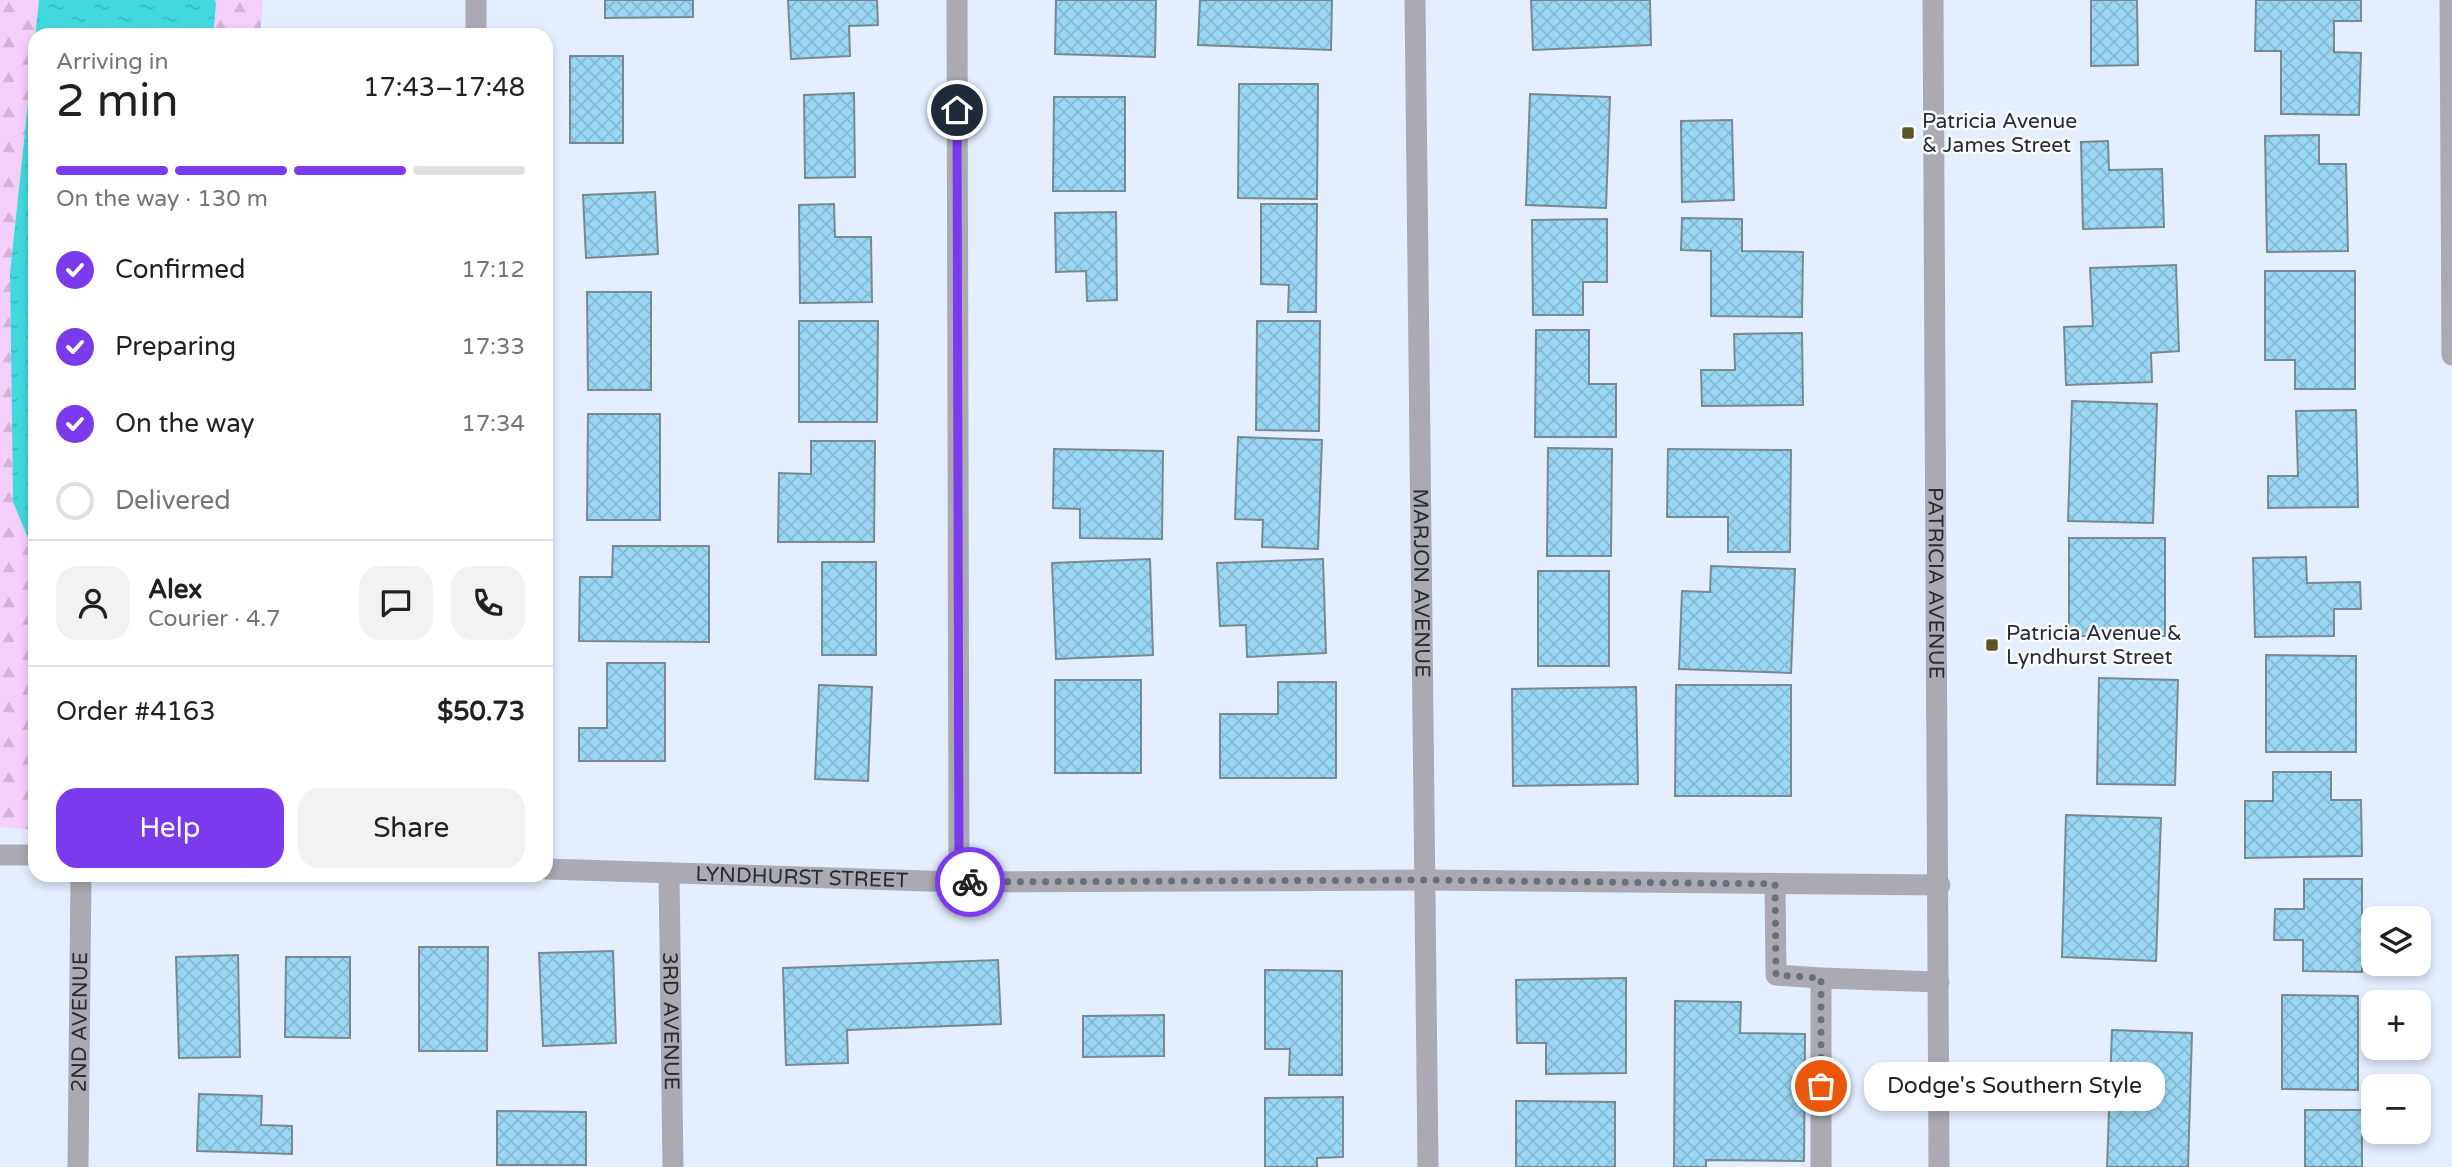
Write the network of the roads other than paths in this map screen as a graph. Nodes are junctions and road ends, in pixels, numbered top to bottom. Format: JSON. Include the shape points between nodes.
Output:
{"nodes":[{"id":1,"x":476,"y":0,"type":"edge"},
{"id":2,"x":957,"y":0,"type":"edge"},
{"id":3,"x":1415,"y":0,"type":"edge"},
{"id":4,"x":1933,"y":0,"type":"edge"},
{"id":5,"x":2450,"y":0,"type":"edge"},
{"id":6,"x":476,"y":28,"type":"edge"},
{"id":7,"x":2452,"y":355,"type":"edge"},
{"id":8,"x":0,"y":855,"type":"edge"},
{"id":9,"x":28,"y":855,"type":"edge"},
{"id":10,"x":553,"y":869,"type":"edge"},
{"id":11,"x":669,"y":874,"type":"junction"},
{"id":12,"x":1426,"y":880,"type":"junction"},
{"id":13,"x":80,"y":882,"type":"edge"},
{"id":14,"x":959,"y":882,"type":"junction"},
{"id":15,"x":1775,"y":884,"type":"junction"},
{"id":16,"x":1940,"y":885,"type":"junction"},
{"id":17,"x":1821,"y":978,"type":"junction"},
{"id":18,"x":1939,"y":982,"type":"junction"},
{"id":19,"x":78,"y":1167,"type":"edge"},
{"id":20,"x":673,"y":1167,"type":"edge"},
{"id":21,"x":1428,"y":1167,"type":"edge"},
{"id":22,"x":1821,"y":1167,"type":"edge"},
{"id":23,"x":1939,"y":1167,"type":"edge"}],
"edges":[{"from":1,"to":6,"type":"street"},
{"from":2,"to":14,"type":"street"},
{"from":3,"to":12,"type":"street","name":"MARJON AVENUE"},
{"from":4,"to":16,"type":"street","name":"PATRICIA AVENUE"},
{"from":5,"to":7,"type":"street"},
{"from":8,"to":9,"type":"street"},
{"from":10,"to":11,"type":"street","name":"LYNDHURST STREET"},
{"from":11,"to":14,"type":"street","name":"LYNDHURST STREET"},
{"from":11,"to":20,"type":"street","name":"3RD AVENUE"},
{"from":12,"to":14,"type":"street","name":"LYNDHURST STREET"},
{"from":12,"to":15,"type":"street","name":"LYNDHURST STREET"},
{"from":12,"to":21,"type":"street","name":"MARJON AVENUE"},
{"from":13,"to":19,"type":"street","name":"2ND AVENUE"},
{"from":15,"to":16,"type":"street","name":"LYNDHURST STREET"},
{"from":15,"to":17,"type":"street","via":[[1776,975]]},
{"from":16,"to":18,"type":"street","name":"PATRICIA AVENUE"},
{"from":17,"to":18,"type":"street"},
{"from":17,"to":22,"type":"street"},
{"from":18,"to":23,"type":"street","name":"PATRICIA AVENUE"}]}
